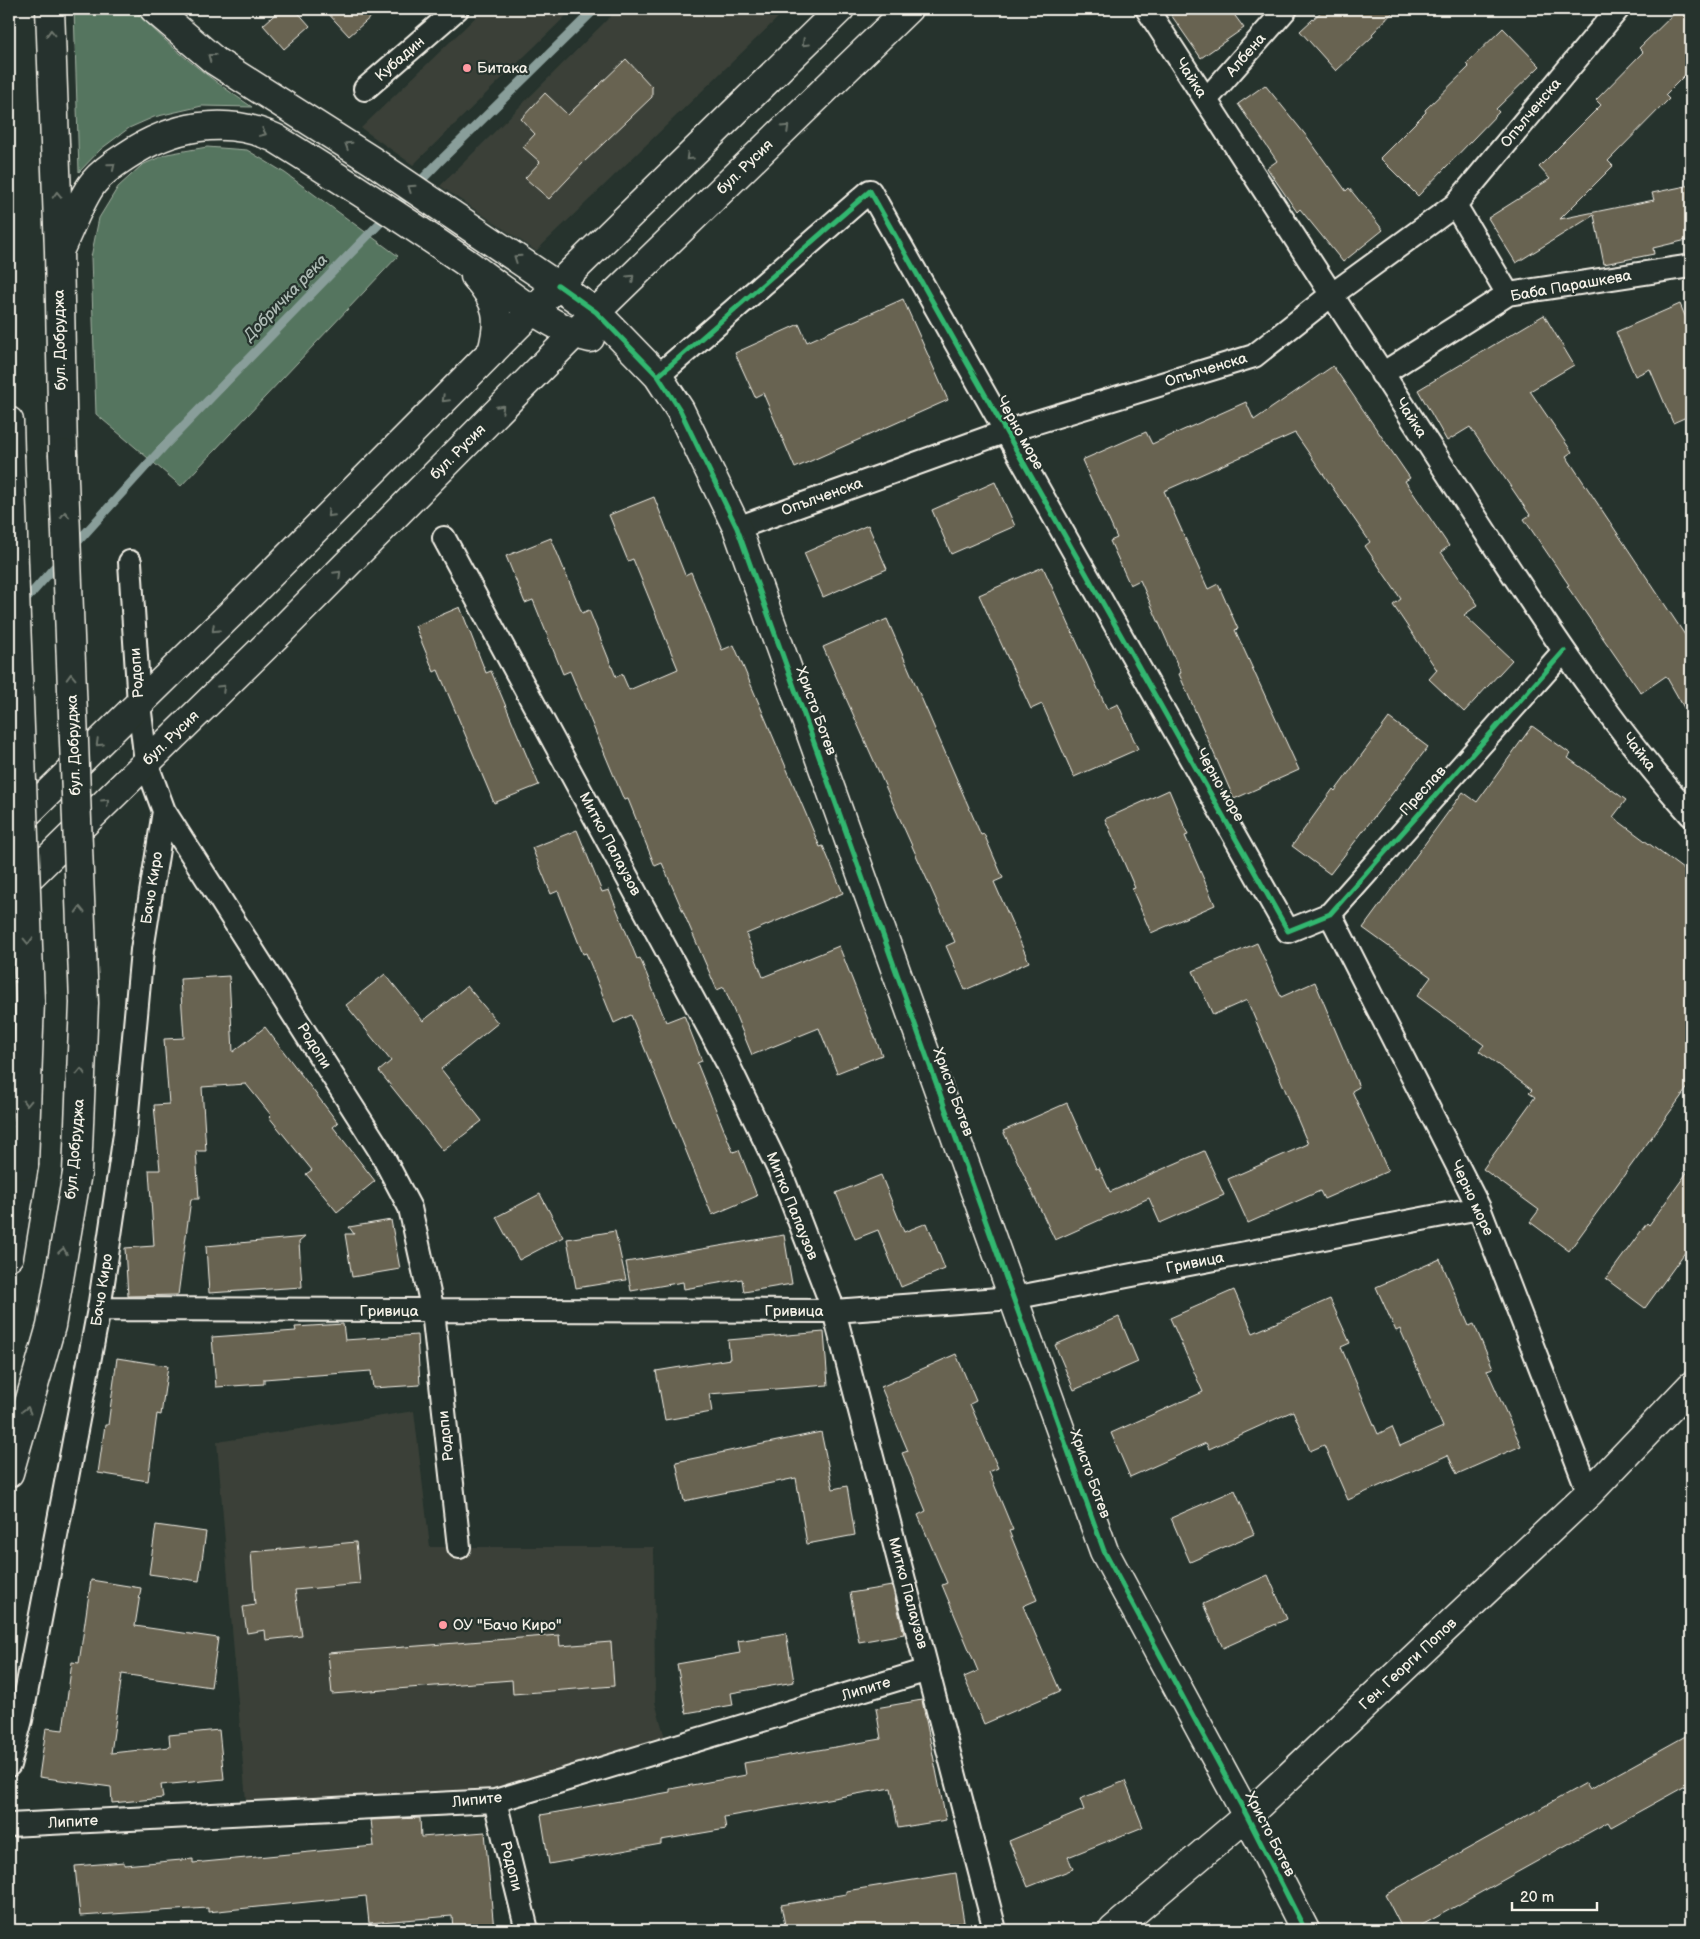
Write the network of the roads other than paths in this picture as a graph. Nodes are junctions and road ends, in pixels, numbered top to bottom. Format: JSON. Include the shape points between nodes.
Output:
{"nodes":[{"id":1,"x":50,"y":9,"type":"edge"},
{"id":2,"x":154,"y":9,"type":"edge"},
{"id":3,"x":457,"y":9,"type":"edge"},
{"id":4,"x":840,"y":9,"type":"edge"},
{"id":5,"x":908,"y":9,"type":"edge"},
{"id":6,"x":1147,"y":9,"type":"edge"},
{"id":7,"x":1286,"y":9,"type":"edge"},
{"id":8,"x":1618,"y":9,"type":"edge"},
{"id":9,"x":365,"y":88,"type":"dead end"},
{"id":10,"x":1206,"y":100,"type":"junction"},
{"id":11,"x":1455,"y":204,"type":"junction"},
{"id":12,"x":59,"y":251,"type":"junction"},
{"id":13,"x":460,"y":258,"type":"junction"},
{"id":14,"x":1691,"y":266,"type":"edge"},
{"id":15,"x":558,"y":285,"type":"junction"},
{"id":16,"x":1508,"y":294,"type":"junction"},
{"id":17,"x":1330,"y":296,"type":"junction"},
{"id":18,"x":534,"y":310,"type":"junction"},
{"id":19,"x":596,"y":312,"type":"junction"},
{"id":20,"x":574,"y":334,"type":"junction"},
{"id":21,"x":630,"y":348,"type":"junction"},
{"id":22,"x":492,"y":352,"type":"junction"},
{"id":23,"x":1382,"y":374,"type":"junction"},
{"id":24,"x":658,"y":376,"type":"junction"},
{"id":25,"x":9,"y":421,"type":"edge"},
{"id":26,"x":1004,"y":432,"type":"junction"},
{"id":27,"x":10,"y":455,"type":"edge"},
{"id":28,"x":736,"y":528,"type":"junction"},
{"id":29,"x":444,"y":538,"type":"dead end"},
{"id":30,"x":130,"y":562,"type":"dead end"},
{"id":31,"x":1564,"y":651,"type":"junction"},
{"id":32,"x":139,"y":704,"type":"junction"},
{"id":33,"x":146,"y":762,"type":"junction"},
{"id":34,"x":164,"y":810,"type":"junction"},
{"id":35,"x":1691,"y":815,"type":"edge"},
{"id":36,"x":9,"y":831,"type":"edge"},
{"id":37,"x":9,"y":897,"type":"edge"},
{"id":38,"x":1330,"y":914,"type":"junction"},
{"id":39,"x":1288,"y":931,"type":"joint"},
{"id":40,"x":1479,"y":1208,"type":"junction"},
{"id":41,"x":9,"y":1256,"type":"edge"},
{"id":42,"x":1013,"y":1298,"type":"junction"},
{"id":43,"x":99,"y":1309,"type":"junction"},
{"id":44,"x":432,"y":1311,"type":"junction"},
{"id":45,"x":834,"y":1311,"type":"junction"},
{"id":46,"x":1691,"y":1386,"type":"edge"},
{"id":47,"x":9,"y":1473,"type":"edge"},
{"id":48,"x":1589,"y":1493,"type":"junction"},
{"id":49,"x":459,"y":1547,"type":"dead end"},
{"id":50,"x":928,"y":1670,"type":"junction"},
{"id":51,"x":9,"y":1764,"type":"edge"},
{"id":52,"x":495,"y":1801,"type":"junction"},
{"id":53,"x":1247,"y":1816,"type":"junction"},
{"id":54,"x":9,"y":1825,"type":"edge"},
{"id":55,"x":527,"y":1930,"type":"edge"},
{"id":56,"x":995,"y":1930,"type":"edge"},
{"id":57,"x":1113,"y":1930,"type":"edge"},
{"id":58,"x":1305,"y":1930,"type":"edge"}],
"edges":[{"from":12,"to":1,"type":"main road","name":"бул. Добруджа","one_way":true},
{"from":15,"to":2,"type":"main road","name":"Христо Ботев","one_way":true,"via":[[215,61]]},
{"from":3,"to":9,"type":"street","name":"Кубадин"},
{"from":4,"to":15,"type":"main road","one_way":true},
{"from":19,"to":5,"type":"main road","name":"бул. Русия","one_way":true},
{"from":6,"to":10,"type":"street","name":"Чайка"},
{"from":7,"to":10,"type":"street","name":"Албена"},
{"from":8,"to":11,"type":"street","name":"Опълченска"},
{"from":10,"to":17,"type":"street","name":"Чайка"},
{"from":11,"to":16,"type":"street"},
{"from":11,"to":17,"type":"street","name":"Опълченска"},
{"from":12,"to":13,"type":"main road","one_way":true,"via":[[93,183],[111,167],[143,145],[170,134],[203,125],[232,125],[258,130],[275,138]]},
{"from":47,"to":12,"type":"main road","name":"бул. Добруджа","one_way":true,"bridge":true,"via":[[51,1326],[77,1173],[84,1002],[63,454]]},
{"from":13,"to":18,"type":"main road"},
{"from":13,"to":22,"type":"main road","via":[[496,307],[499,319]]},
{"from":14,"to":16,"type":"street","name":"Баба Парашкева"},
{"from":15,"to":18,"type":"main road"},
{"from":15,"to":19,"type":"main road","name":"Христо Ботев"},
{"from":16,"to":23,"type":"street","name":"Баба Парашкева"},
{"from":17,"to":23,"type":"street","name":"Чайка"},
{"from":17,"to":26,"type":"street","name":"Опълченска","via":[[1254,356]]},
{"from":18,"to":20,"type":"main road"},
{"from":18,"to":22,"type":"main road"},
{"from":19,"to":20,"type":"main road","name":"бул. Русия"},
{"from":19,"to":21,"type":"main road","name":"Христо Ботев"},
{"from":20,"to":21,"type":"main road"},
{"from":33,"to":20,"type":"main road","name":"бул. Русия","one_way":true,"via":[[286,626]]},
{"from":21,"to":24,"type":"main road","name":"Христо Ботев"},
{"from":22,"to":32,"type":"main road","one_way":true},
{"from":23,"to":31,"type":"street","name":"Чайка"},
{"from":24,"to":26,"type":"street","name":"Черно море","via":[[870,191]]},
{"from":24,"to":28,"type":"main road","name":"Христо Ботев","via":[[680,410]]},
{"from":25,"to":27,"type":"main road"},
{"from":26,"to":28,"type":"street","name":"Опълченска"},
{"from":26,"to":39,"type":"street","name":"Черно море"},
{"from":27,"to":41,"type":"main road","one_way":true,"bridge":true,"via":[[30,1001],[24,1165]]},
{"from":28,"to":42,"type":"main road","name":"Христо Ботев"},
{"from":29,"to":45,"type":"street","name":"Митко Палаузов","via":[[726,1060],[782,1176]]},
{"from":30,"to":32,"type":"street","name":"Родопи"},
{"from":31,"to":35,"type":"street","name":"Чайка","via":[[1635,750]]},
{"from":31,"to":38,"type":"street","name":"Преслав"},
{"from":32,"to":33,"type":"street","name":"Родопи"},
{"from":32,"to":36,"type":"main road","one_way":true},
{"from":33,"to":34,"type":"street","name":"Родопи"},
{"from":37,"to":33,"type":"main road","name":"бул. Русия","one_way":true},
{"from":34,"to":43,"type":"street","name":"Бачо Киро","via":[[142,950],[125,1134]]},
{"from":34,"to":44,"type":"street","name":"Родопи","via":[[379,1148],[410,1208]]},
{"from":38,"to":39,"type":"street","name":"Преслав"},
{"from":38,"to":40,"type":"street","name":"Черно море"},
{"from":40,"to":42,"type":"street","name":"Гривица"},
{"from":40,"to":48,"type":"street","name":"Черно море"},
{"from":42,"to":45,"type":"street","name":"Гривица"},
{"from":42,"to":53,"type":"main road","name":"Христо Ботев","via":[[1104,1551]]},
{"from":43,"to":44,"type":"street","name":"Гривица"},
{"from":43,"to":51,"type":"street","name":"Бачо Киро","via":[[21,1720]]},
{"from":44,"to":45,"type":"street","name":"Гривица"},
{"from":44,"to":49,"type":"street","name":"Родопи"},
{"from":45,"to":50,"type":"street","name":"Митко Палаузов"},
{"from":46,"to":48,"type":"main road","name":"Ген. Георги Попов"},
{"from":48,"to":53,"type":"main road","name":"Ген. Георги Попов"},
{"from":50,"to":52,"type":"street","name":"Липите"},
{"from":50,"to":56,"type":"street","name":"Митко Палаузов"},
{"from":52,"to":54,"type":"street","name":"Липите"},
{"from":52,"to":55,"type":"street","name":"Родопи"},
{"from":53,"to":57,"type":"main road","name":"Ген. Георги Попов"},
{"from":53,"to":58,"type":"main road","name":"Христо Ботев"}]}
